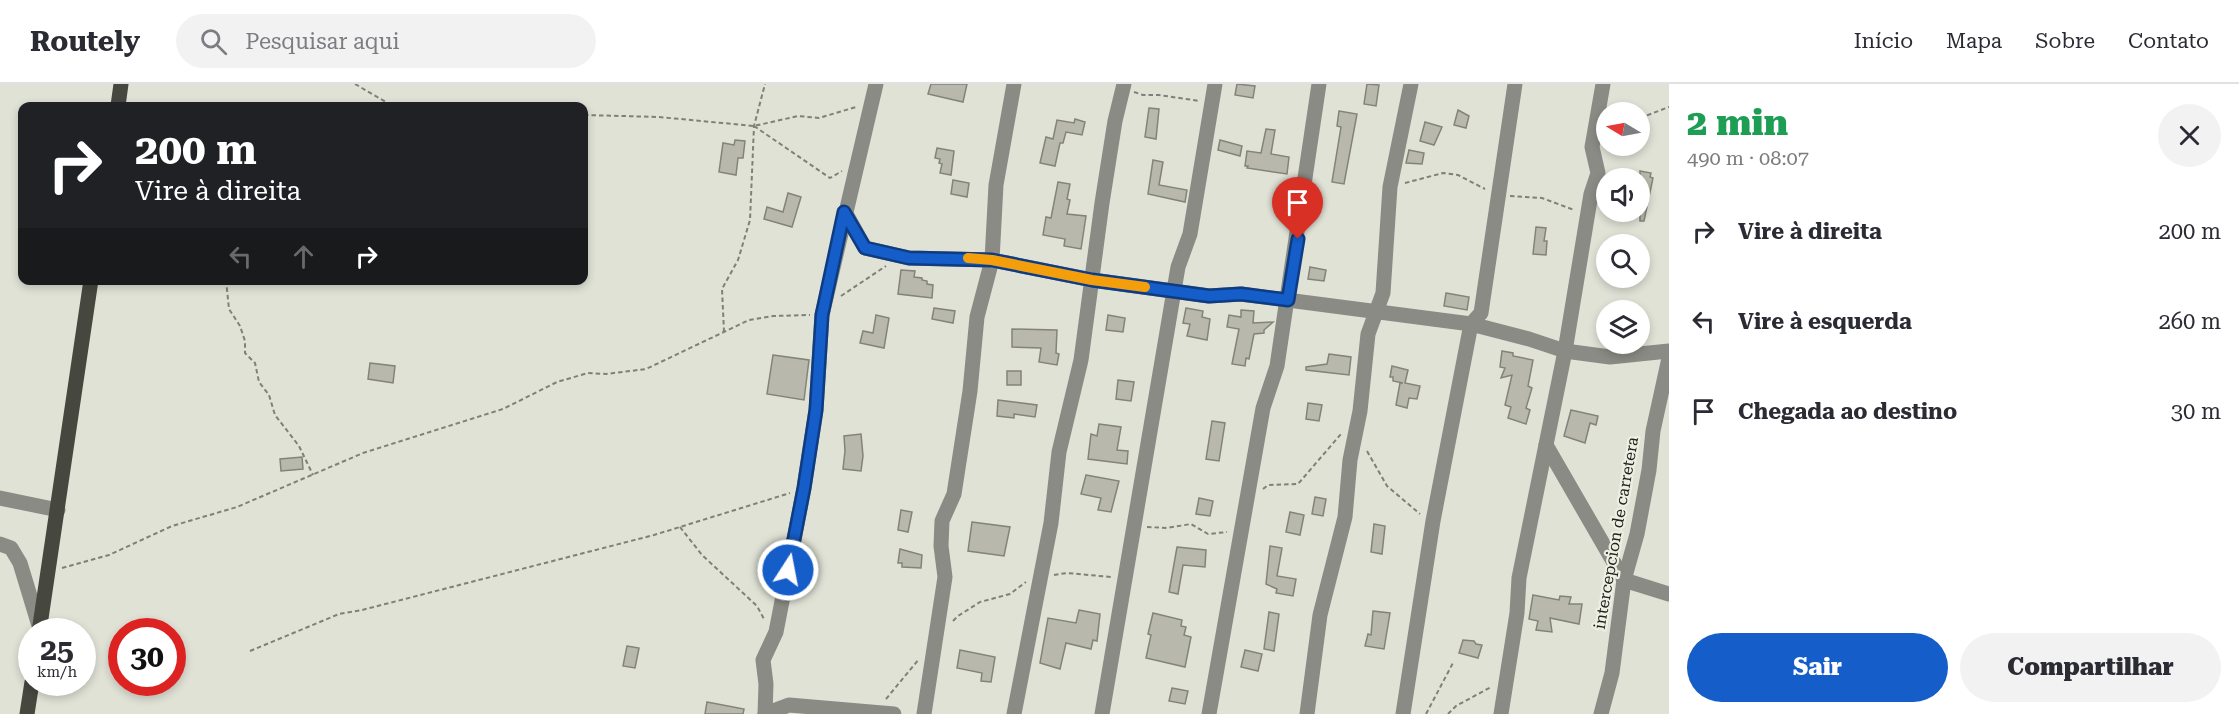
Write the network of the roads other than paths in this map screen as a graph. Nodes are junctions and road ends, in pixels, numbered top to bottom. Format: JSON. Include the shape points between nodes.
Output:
{"nodes":[{"id":1,"x":121,"y":84,"type":"edge"},
{"id":2,"x":876,"y":84,"type":"edge"},
{"id":3,"x":1014,"y":84,"type":"edge"},
{"id":4,"x":1215,"y":84,"type":"edge"},
{"id":5,"x":1319,"y":84,"type":"edge"},
{"id":6,"x":1411,"y":84,"type":"edge"},
{"id":7,"x":1515,"y":84,"type":"edge"},
{"id":8,"x":1603,"y":84,"type":"edge"},
{"id":9,"x":1123,"y":86,"type":"edge"},
{"id":10,"x":119,"y":102,"type":"edge"},
{"id":11,"x":844,"y":212,"type":"junction"},
{"id":12,"x":992,"y":260,"type":"junction"},
{"id":13,"x":1092,"y":280,"type":"junction"},
{"id":14,"x":90,"y":285,"type":"edge"},
{"id":15,"x":1175,"y":291,"type":"junction"},
{"id":16,"x":1288,"y":300,"type":"junction"},
{"id":17,"x":1377,"y":312,"type":"junction"},
{"id":18,"x":1471,"y":324,"type":"junction"},
{"id":19,"x":1565,"y":351,"type":"junction"},
{"id":20,"x":1669,"y":351,"type":"edge"},
{"id":21,"x":1669,"y":358,"type":"edge"},
{"id":22,"x":1546,"y":445,"type":"junction"},
{"id":23,"x":0,"y":498,"type":"edge"},
{"id":24,"x":58,"y":510,"type":"junction"},
{"id":25,"x":0,"y":544,"type":"edge"},
{"id":26,"x":1624,"y":580,"type":"junction"},
{"id":27,"x":36,"y":618,"type":"edge"},
{"id":28,"x":42,"y":618,"type":"edge"},
{"id":29,"x":30,"y":696,"type":"edge"},
{"id":30,"x":866,"y":712,"type":"edge"},
{"id":31,"x":27,"y":714,"type":"edge"},
{"id":32,"x":765,"y":714,"type":"edge"},
{"id":33,"x":894,"y":714,"type":"edge"},
{"id":34,"x":924,"y":714,"type":"edge"},
{"id":35,"x":1014,"y":714,"type":"edge"},
{"id":36,"x":1102,"y":714,"type":"edge"},
{"id":37,"x":1209,"y":714,"type":"edge"},
{"id":38,"x":1307,"y":714,"type":"edge"},
{"id":39,"x":1403,"y":714,"type":"edge"},
{"id":40,"x":1501,"y":714,"type":"edge"},
{"id":41,"x":1601,"y":714,"type":"edge"}],
"edges":[{"from":1,"to":10,"type":"main road"},
{"from":2,"to":11,"type":"street"},
{"from":3,"to":12,"type":"street","via":[[996,185]]},
{"from":4,"to":15,"type":"street","via":[[1190,234],[1178,267]]},
{"from":5,"to":16,"type":"street"},
{"from":6,"to":17,"type":"street","via":[[1390,188],[1383,293]]},
{"from":7,"to":18,"type":"street","via":[[1480,313]]},
{"from":8,"to":19,"type":"street","via":[[1592,147],[1599,174],[1591,194]]},
{"from":9,"to":13,"type":"street"},
{"from":11,"to":12,"type":"street","via":[[865,248],[909,258]]},
{"from":11,"to":32,"type":"street","via":[[822,315],[816,410],[804,488],[773,638],[763,660]]},
{"from":12,"to":13,"type":"street"},
{"from":12,"to":34,"type":"street","via":[[977,317],[954,494],[942,521],[945,577]]},
{"from":13,"to":15,"type":"street"},
{"from":13,"to":35,"type":"street","via":[[1081,360],[1059,452],[1051,523]]},
{"from":14,"to":24,"type":"main road"},
{"from":15,"to":16,"type":"street"},
{"from":15,"to":36,"type":"street"},
{"from":16,"to":17,"type":"street"},
{"from":16,"to":37,"type":"street","via":[[1277,366],[1263,408]]},
{"from":17,"to":18,"type":"street"},
{"from":17,"to":38,"type":"street","via":[[1368,334],[1345,517],[1320,615]]},
{"from":18,"to":19,"type":"street"},
{"from":18,"to":39,"type":"street","via":[[1433,521]]},
{"from":19,"to":20,"type":"street","via":[[1610,357]]},
{"from":19,"to":22,"type":"street"},
{"from":21,"to":26,"type":"street","name":"intercepcion de carretera","via":[[1653,431],[1638,534]]},
{"from":22,"to":26,"type":"street"},
{"from":22,"to":40,"type":"street","via":[[1519,578]]},
{"from":23,"to":24,"type":"street"},
{"from":24,"to":28,"type":"main road"},
{"from":25,"to":27,"type":"street","via":[[11,548],[20,563]]},
{"from":26,"to":41,"type":"street","name":"intercepcion de carretera","via":[[1612,673]]},
{"from":29,"to":31,"type":"main road"},
{"from":30,"to":32,"type":"street","via":[[789,705]]},
{"from":30,"to":33,"type":"street"}]}
